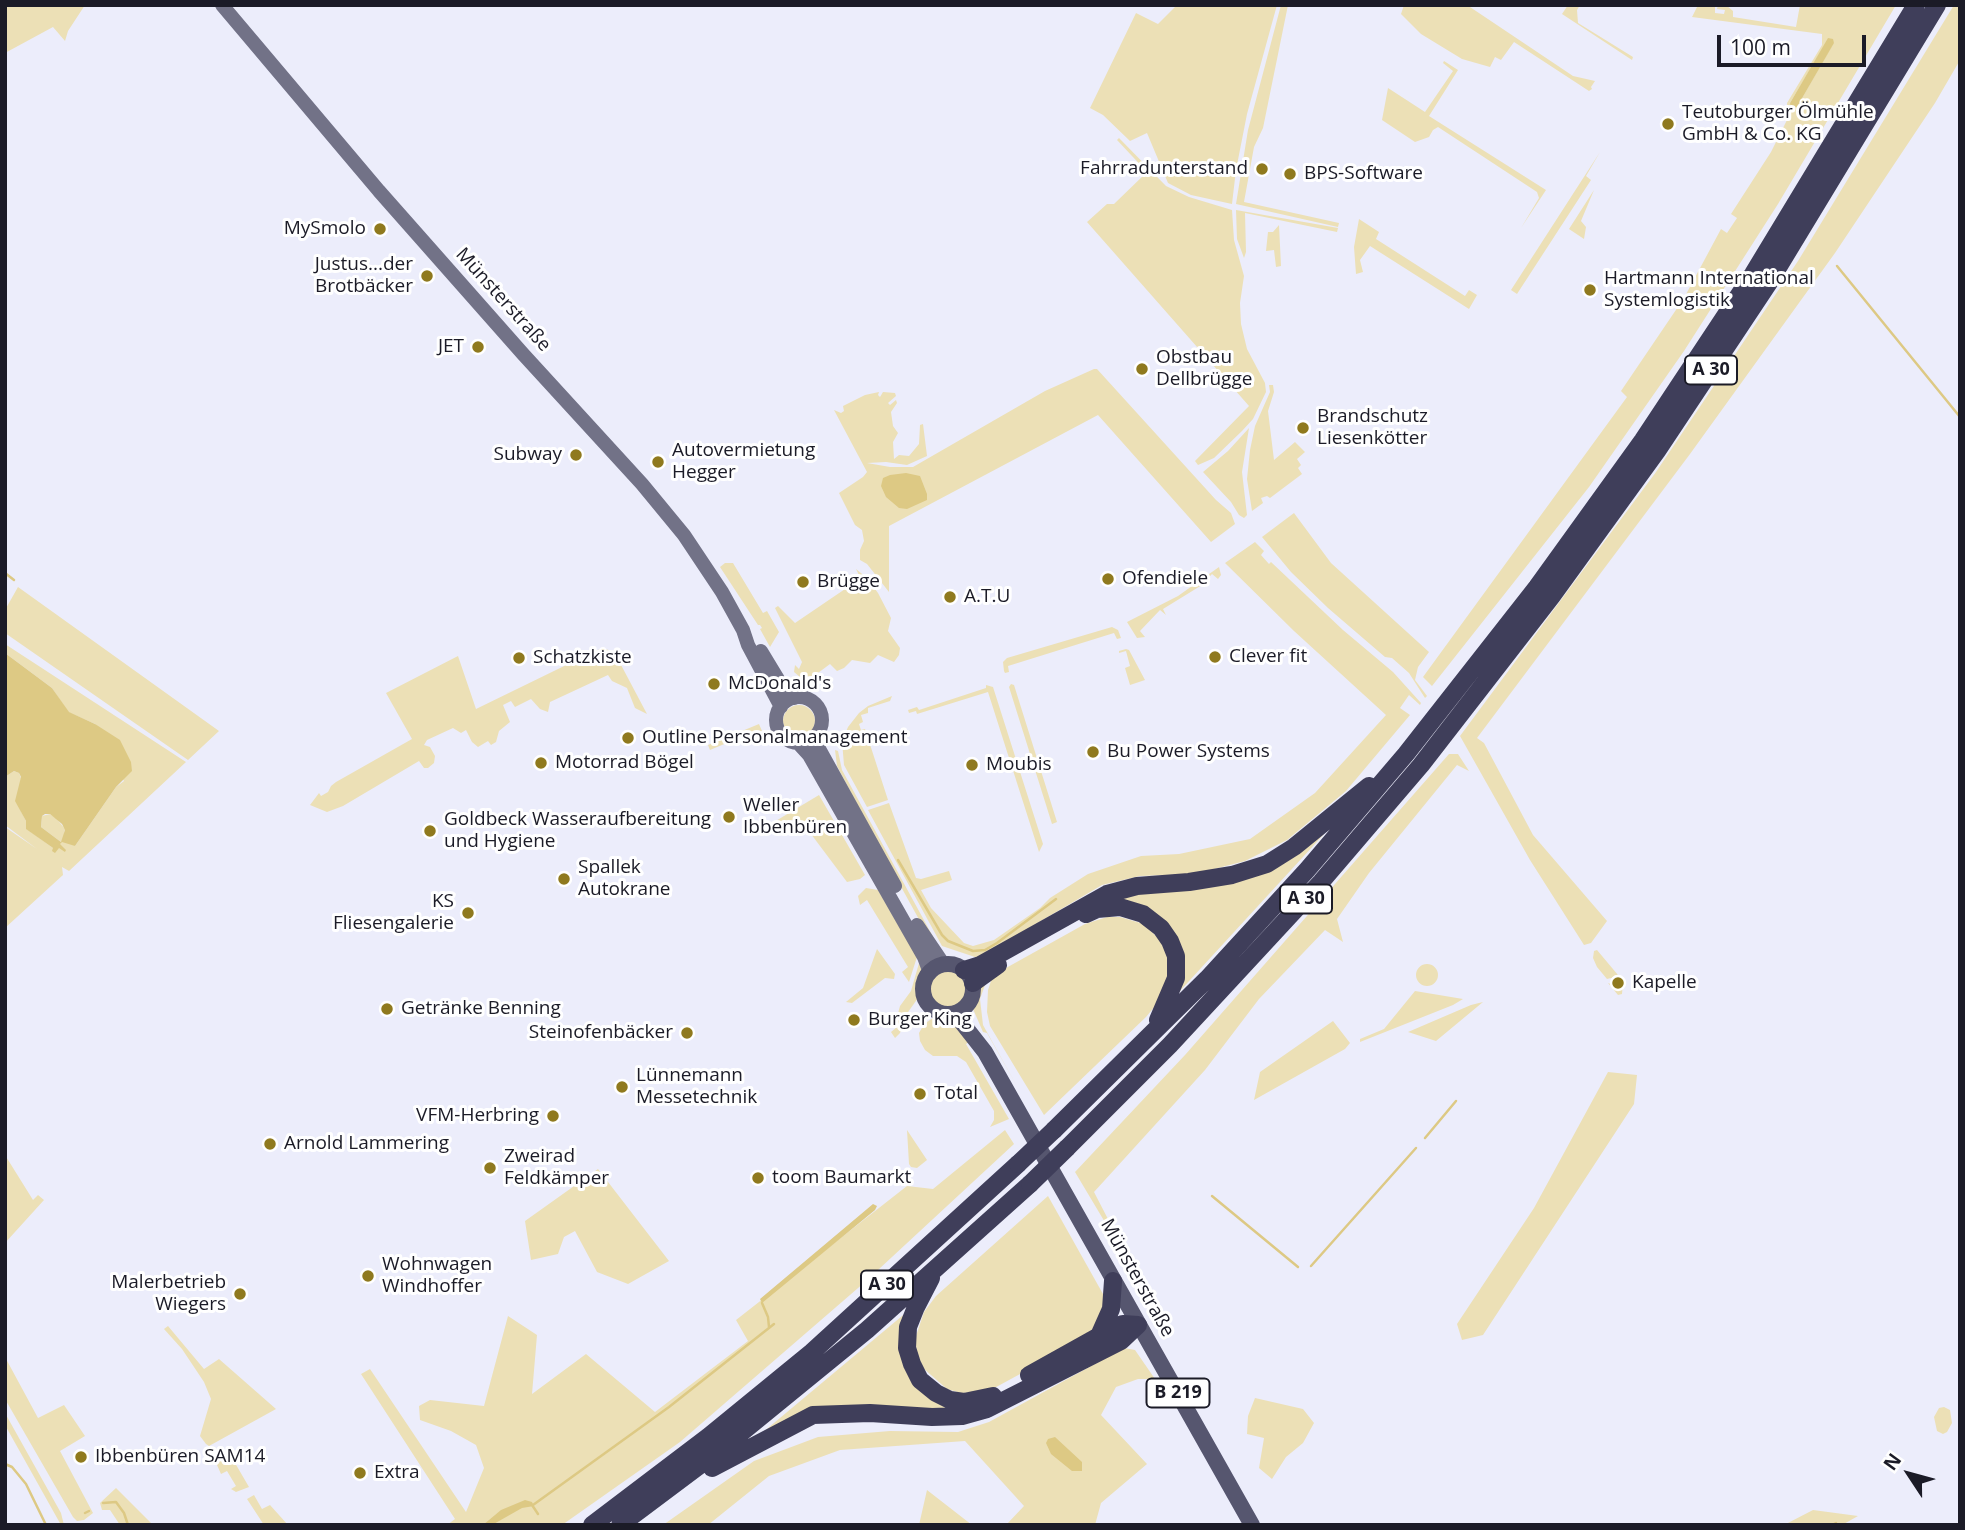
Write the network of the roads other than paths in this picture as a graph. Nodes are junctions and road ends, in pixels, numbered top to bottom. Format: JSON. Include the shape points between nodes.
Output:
{"nodes":[{"id":1,"x":222,"y":5,"type":"edge"},
{"id":2,"x":1916,"y":5,"type":"edge"},
{"id":3,"x":1937,"y":5,"type":"edge"},
{"id":4,"x":743,"y":629,"type":"junction"},
{"id":5,"x":794,"y":698,"type":"junction"},
{"id":6,"x":781,"y":707,"type":"junction"},
{"id":7,"x":1453,"y":709,"type":"junction"},
{"id":8,"x":813,"y":738,"type":"junction"},
{"id":9,"x":1429,"y":740,"type":"junction"},
{"id":10,"x":798,"y":743,"type":"junction"},
{"id":11,"x":1406,"y":754,"type":"junction"},
{"id":12,"x":944,"y":965,"type":"junction"},
{"id":13,"x":930,"y":973,"type":"junction"},
{"id":14,"x":969,"y":977,"type":"junction"},
{"id":15,"x":968,"y":1004,"type":"junction"},
{"id":16,"x":949,"y":1014,"type":"junction"},
{"id":17,"x":1151,"y":1034,"type":"junction"},
{"id":18,"x":985,"y":1052,"type":"junction"},
{"id":19,"x":936,"y":1269,"type":"junction"},
{"id":20,"x":1113,"y":1280,"type":"junction"},
{"id":21,"x":1139,"y":1325,"type":"junction"},
{"id":22,"x":1099,"y":1336,"type":"junction"},
{"id":23,"x":671,"y":1487,"type":"junction"},
{"id":24,"x":592,"y":1525,"type":"edge"},
{"id":25,"x":620,"y":1525,"type":"edge"},
{"id":26,"x":1252,"y":1525,"type":"edge"}],
"edges":[{"from":1,"to":4,"type":"main road","name":"Münsterstraße","via":[[480,306],[642,484],[684,535]]},
{"from":2,"to":7,"type":"highway","number":"A 30","via":[[1688,373]]},
{"from":3,"to":7,"type":"highway","number":"A 30","via":[[1703,383],[1552,596]]},
{"from":4,"to":5,"type":"main road","name":"Münsterstraße"},
{"from":4,"to":6,"type":"main road","name":"Münsterstraße"},
{"from":5,"to":6,"type":"main road"},
{"from":5,"to":8,"type":"main road","name":"Münsterstraße","via":[[806,699],[820,712],[821,726]]},
{"from":6,"to":10,"type":"main road","name":"Münsterstraße","via":[[776,719],[779,731]]},
{"from":7,"to":9,"type":"highway","number":"A 30"},
{"from":8,"to":10,"type":"main road"},
{"from":8,"to":12,"type":"main road"},
{"from":9,"to":11,"type":"highway","number":"A 30"},
{"from":9,"to":19,"type":"highway","number":"A 30","bridge":true,"via":[[1362,835],[1273,935],[1067,1148]]},
{"from":10,"to":13,"type":"main road","name":"Münsterstraße","via":[[809,755]]},
{"from":11,"to":14,"type":"highway","via":[[1267,864],[1232,875],[1107,894],[980,965]]},
{"from":11,"to":17,"type":"highway","number":"A 30","via":[[1259,925]]},
{"from":12,"to":13,"type":"main road"},
{"from":12,"to":14,"type":"main road","via":[[951,964]]},
{"from":13,"to":16,"type":"main road","via":[[924,985],[925,998],[936,1010]]},
{"from":14,"to":15,"type":"main road","via":[[973,991]]},
{"from":14,"to":17,"type":"highway","via":[[1097,909],[1120,907],[1143,914],[1161,928],[1176,956],[1176,978]]},
{"from":15,"to":16,"type":"main road"},
{"from":15,"to":18,"type":"main road","name":"Münsterstraße","number":"B 219"},
{"from":16,"to":18,"type":"main road","name":"Münsterstraße","number":"B 219","via":[[959,1019]]},
{"from":17,"to":24,"type":"highway","number":"A 30","bridge":true,"via":[[1054,1130],[812,1352]]},
{"from":18,"to":20,"type":"main road","name":"Münsterstraße","number":"B 219"},
{"from":19,"to":22,"type":"highway","via":[[908,1327],[908,1348],[920,1380],[950,1399],[988,1399]]},
{"from":19,"to":23,"type":"highway","number":"A 30"},
{"from":20,"to":21,"type":"main road","name":"Münsterstraße","number":"B 219"},
{"from":20,"to":22,"type":"highway","via":[[1111,1309]]},
{"from":21,"to":22,"type":"highway","via":[[1123,1324]]},
{"from":21,"to":23,"type":"highway","via":[[1121,1341],[987,1409],[962,1416],[813,1415]]},
{"from":21,"to":26,"type":"main road","name":"Münsterstraße","number":"B 219"},
{"from":23,"to":25,"type":"highway","number":"A 30"}]}
